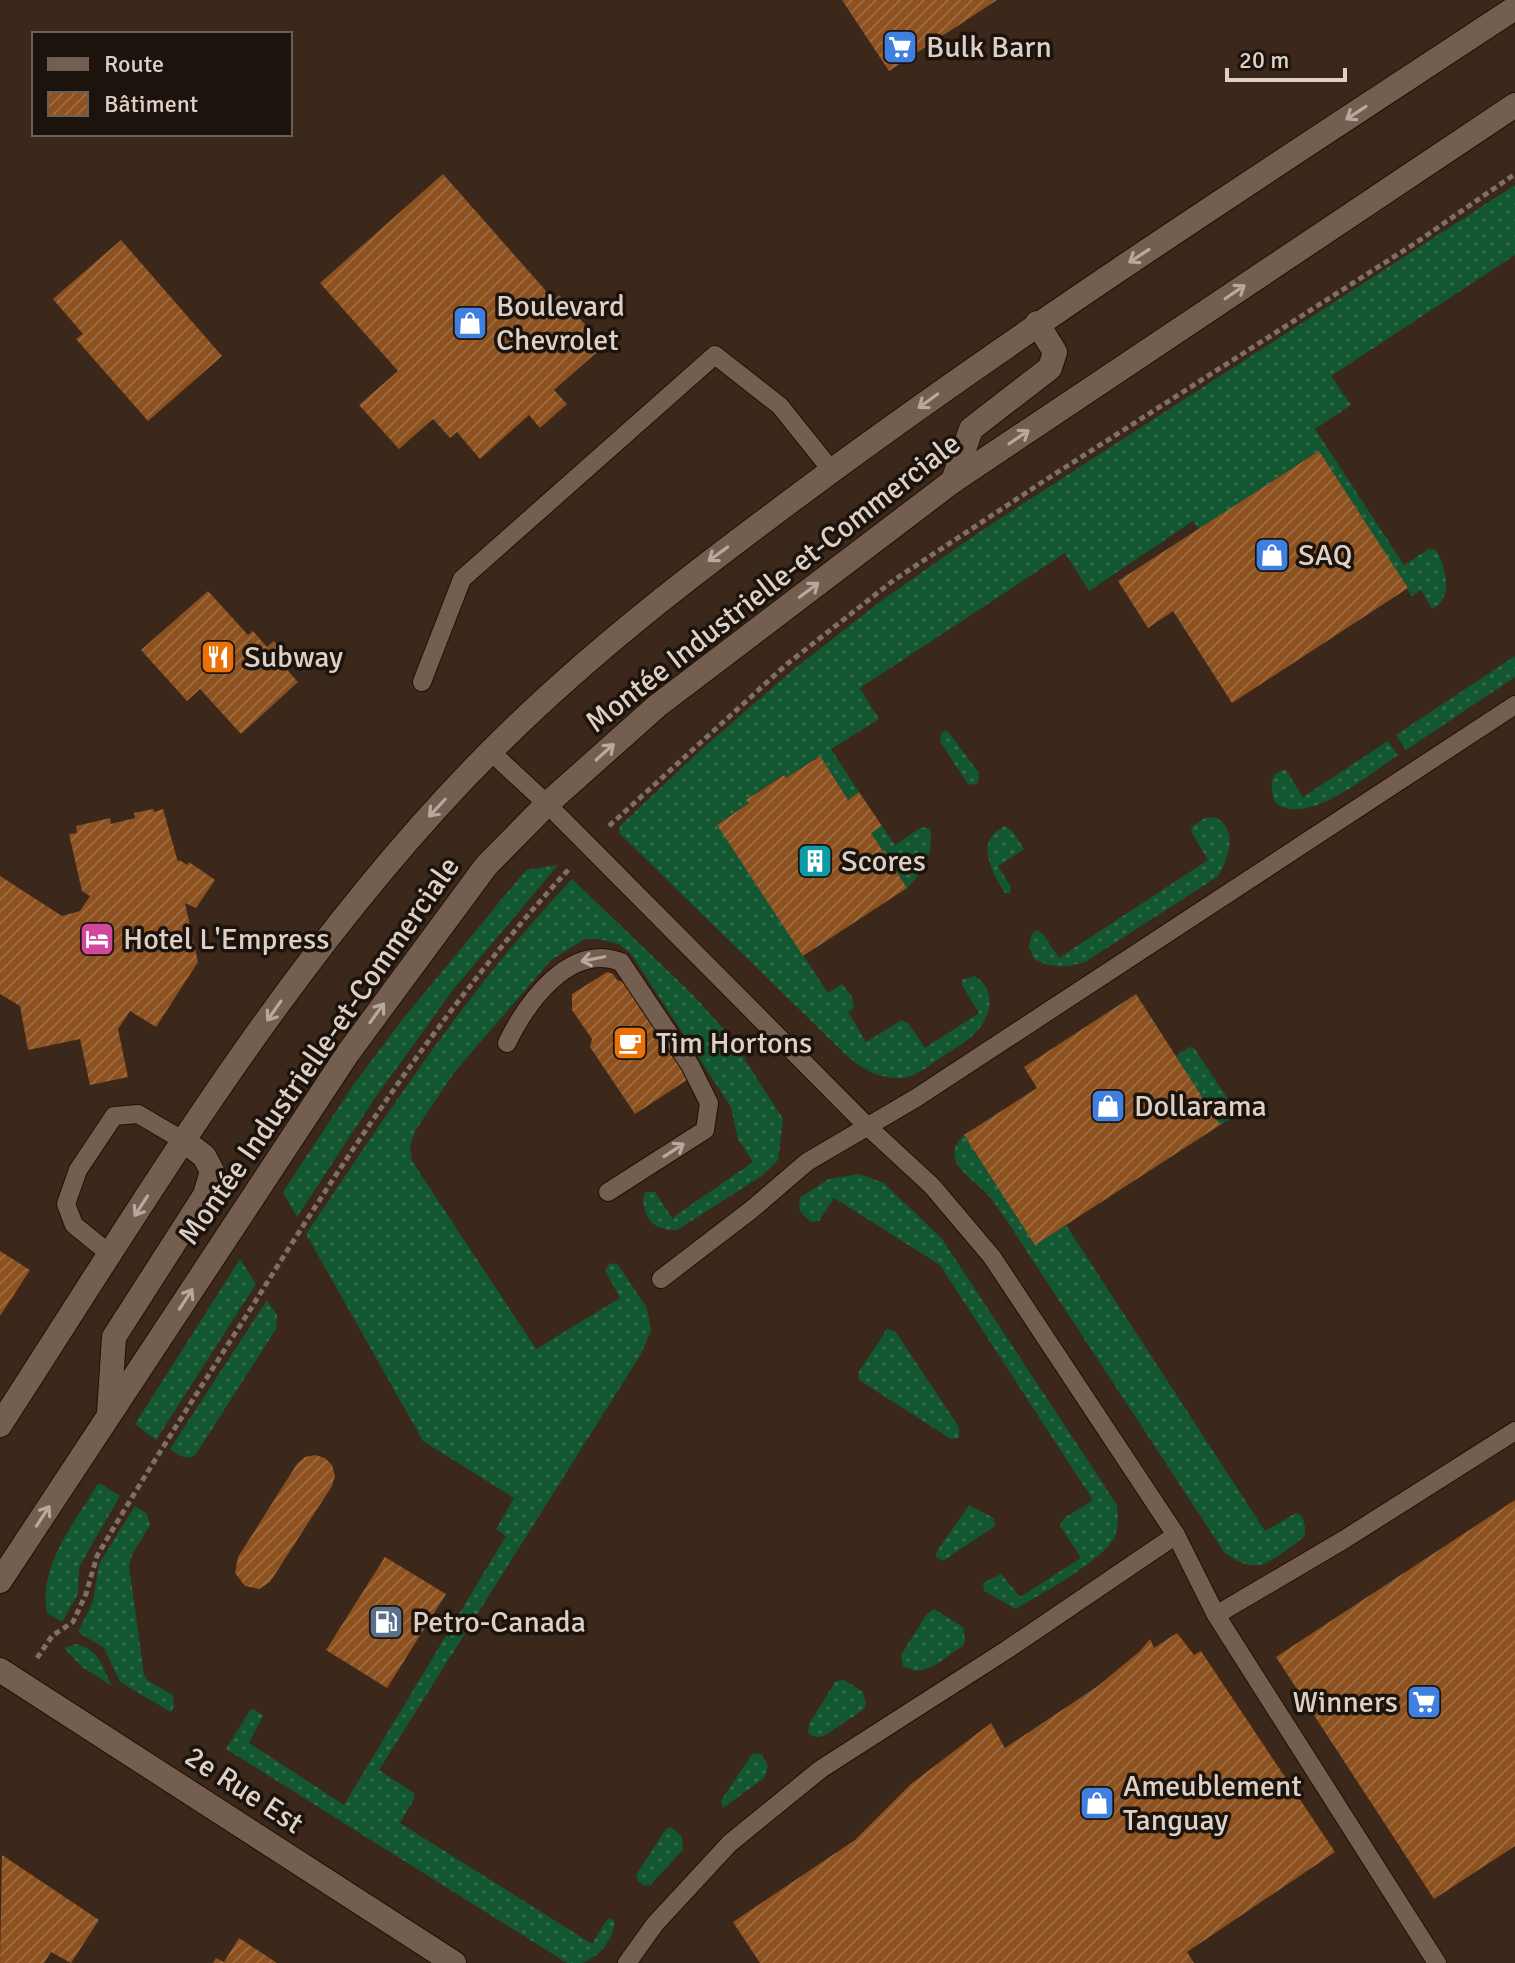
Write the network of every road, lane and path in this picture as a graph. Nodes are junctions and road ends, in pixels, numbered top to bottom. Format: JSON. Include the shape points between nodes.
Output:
{"nodes":[{"id":1,"x":1515,"y":8,"type":"edge"},
{"id":2,"x":1515,"y":105,"type":"edge"},
{"id":3,"x":1515,"y":174,"type":"edge"},
{"id":4,"x":1037,"y":323,"type":"junction"},
{"id":5,"x":832,"y":471,"type":"junction"},
{"id":6,"x":953,"y":481,"type":"junction"},
{"id":7,"x":422,"y":682,"type":"dead end"},
{"id":8,"x":1515,"y":705,"type":"edge"},
{"id":9,"x":490,"y":751,"type":"junction"},
{"id":10,"x":547,"y":804,"type":"junction"},
{"id":11,"x":590,"y":847,"type":"junction"},
{"id":12,"x":507,"y":1043,"type":"dead end"},
{"id":13,"x":866,"y":1125,"type":"junction"},
{"id":14,"x":184,"y":1141,"type":"junction"},
{"id":15,"x":608,"y":1192,"type":"dead end"},
{"id":16,"x":110,"y":1254,"type":"junction"},
{"id":17,"x":661,"y":1279,"type":"dead end"},
{"id":18,"x":109,"y":1416,"type":"junction"},
{"id":19,"x":0,"y":1425,"type":"edge"},
{"id":20,"x":1515,"y":1431,"type":"edge"},
{"id":21,"x":1176,"y":1535,"type":"junction"},
{"id":22,"x":0,"y":1581,"type":"edge"},
{"id":23,"x":1216,"y":1615,"type":"junction"},
{"id":24,"x":10,"y":1677,"type":"edge"},
{"id":25,"x":454,"y":1963,"type":"edge"},
{"id":26,"x":627,"y":1963,"type":"edge"},
{"id":27,"x":1437,"y":1963,"type":"edge"}],
"edges":[{"from":1,"to":4,"type":"main road","name":"Montée Industrielle-et-Commerciale","one_way":true},
{"from":6,"to":2,"type":"main road","name":"Montée Industrielle-et-Commerciale","one_way":true},
{"from":3,"to":11,"type":"path","via":[[894,580],[787,664]]},
{"from":4,"to":5,"type":"main road","name":"Montée Industrielle-et-Commerciale","one_way":true},
{"from":4,"to":6,"type":"main road","via":[[1055,352],[1050,368],[971,429]]},
{"from":5,"to":7,"type":"lane","via":[[780,406],[715,355],[462,579]]},
{"from":5,"to":9,"type":"main road","name":"Montée Industrielle-et-Commerciale","one_way":true,"via":[[701,567]]},
{"from":10,"to":6,"type":"main road","name":"Montée Industrielle-et-Commerciale","one_way":true,"via":[[657,706]]},
{"from":8,"to":13,"type":"lane","via":[[916,1098]]},
{"from":9,"to":10,"type":"lane"},
{"from":9,"to":14,"type":"main road","name":"Montée Industrielle-et-Commerciale","one_way":true,"via":[[307,963]]},
{"from":10,"to":11,"type":"lane"},
{"from":18,"to":10,"type":"main road","name":"Montée Industrielle-et-Commerciale","one_way":true,"via":[[348,1053],[486,866]]},
{"from":11,"to":13,"type":"lane"},
{"from":11,"to":24,"type":"path","via":[[442,1021],[385,1100],[120,1516],[97,1556],[73,1622]]},
{"from":15,"to":12,"type":"lane","one_way":true,"via":[[705,1130],[709,1103],[690,1065],[621,962],[607,957],[577,962],[523,1011]]},
{"from":13,"to":17,"type":"lane","via":[[807,1162]]},
{"from":13,"to":21,"type":"lane","via":[[932,1186],[992,1257]]},
{"from":14,"to":16,"type":"main road","name":"Montée Industrielle-et-Commerciale","one_way":true},
{"from":14,"to":16,"type":"lane","via":[[138,1114],[114,1116],[78,1170],[66,1204],[74,1225]]},
{"from":14,"to":18,"type":"main road","via":[[204,1156],[212,1171],[205,1195],[114,1337]]},
{"from":16,"to":19,"type":"main road","name":"Montée Industrielle-et-Commerciale"},
{"from":22,"to":18,"type":"main road","name":"Montée Industrielle-et-Commerciale","one_way":true},
{"from":20,"to":23,"type":"lane"},
{"from":21,"to":23,"type":"lane"},
{"from":21,"to":26,"type":"lane","via":[[821,1769],[730,1843],[655,1924]]},
{"from":23,"to":27,"type":"lane"},
{"from":24,"to":25,"type":"main road","name":"2e Rue Est"}]}
